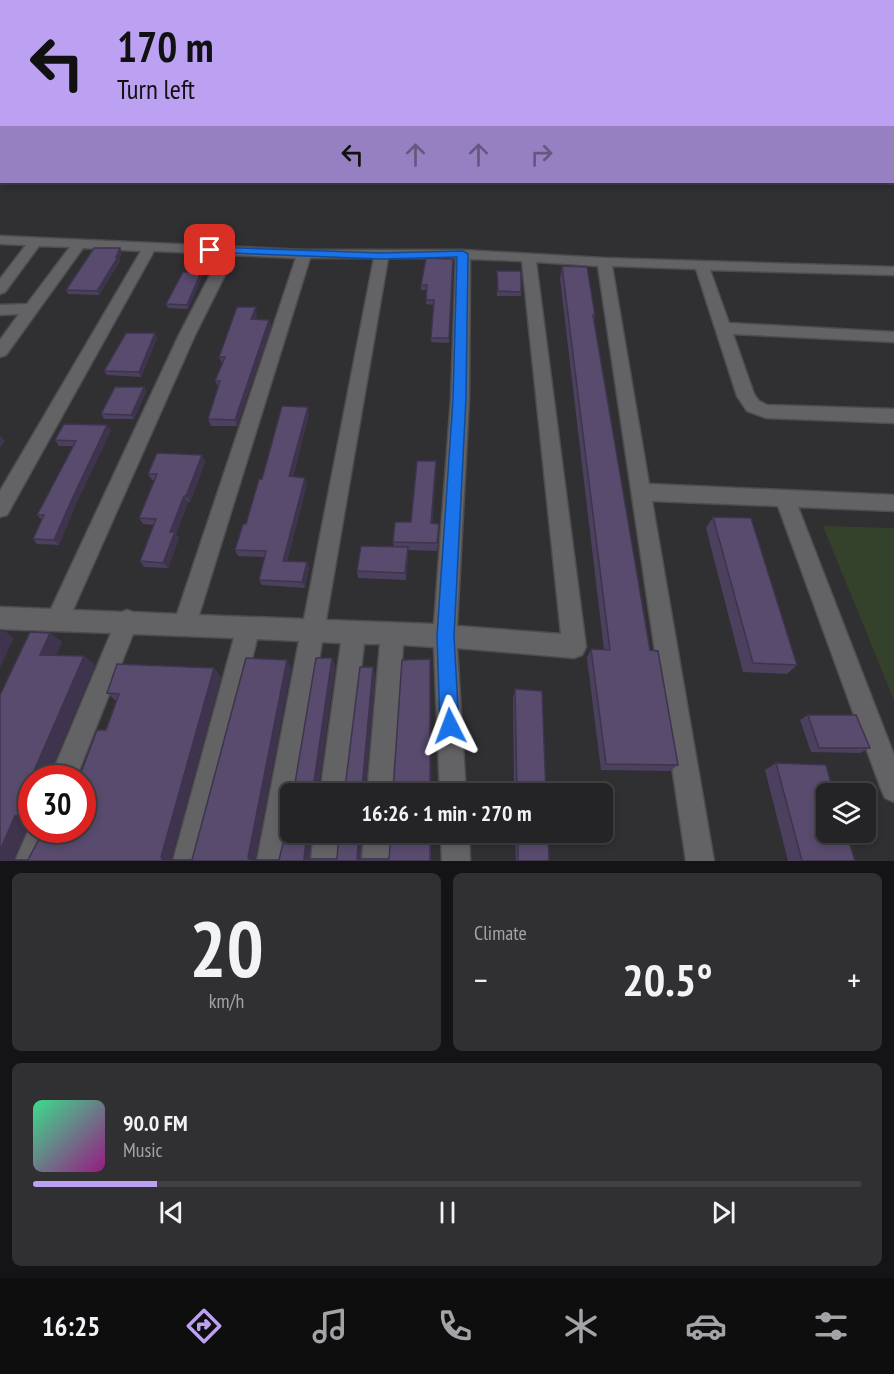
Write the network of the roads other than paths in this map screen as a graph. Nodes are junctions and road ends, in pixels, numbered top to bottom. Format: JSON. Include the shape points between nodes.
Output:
{"nodes":[{"id":1,"x":0,"y":240,"type":"edge"},
{"id":2,"x":36,"y":242,"type":"junction"},
{"id":3,"x":80,"y":243,"type":"junction"},
{"id":4,"x":149,"y":248,"type":"junction"},
{"id":5,"x":230,"y":251,"type":"junction"},
{"id":6,"x":304,"y":254,"type":"junction"},
{"id":7,"x":463,"y":254,"type":"junction"},
{"id":8,"x":381,"y":256,"type":"junction"},
{"id":9,"x":528,"y":256,"type":"junction"},
{"id":10,"x":604,"y":262,"type":"junction"},
{"id":11,"x":701,"y":264,"type":"junction"},
{"id":12,"x":894,"y":271,"type":"edge"},
{"id":13,"x":0,"y":289,"type":"edge"},
{"id":14,"x":31,"y":309,"type":"junction"},
{"id":15,"x":0,"y":310,"type":"edge"},
{"id":16,"x":722,"y":328,"type":"junction"},
{"id":17,"x":894,"y":337,"type":"edge"},
{"id":18,"x":0,"y":351,"type":"edge"},
{"id":19,"x":894,"y":416,"type":"edge"},
{"id":20,"x":640,"y":492,"type":"junction"},
{"id":21,"x":785,"y":499,"type":"junction"},
{"id":22,"x":894,"y":503,"type":"edge"},
{"id":23,"x":0,"y":509,"type":"edge"},
{"id":24,"x":0,"y":618,"type":"edge"},
{"id":25,"x":127,"y":621,"type":"junction"},
{"id":26,"x":42,"y":625,"type":"junction"},
{"id":27,"x":185,"y":625,"type":"junction"},
{"id":28,"x":248,"y":628,"type":"junction"},
{"id":29,"x":312,"y":630,"type":"junction"},
{"id":30,"x":354,"y":632,"type":"junction"},
{"id":31,"x":392,"y":634,"type":"junction"},
{"id":32,"x":446,"y":636,"type":"junction"},
{"id":33,"x":68,"y":765,"type":"edge"},
{"id":34,"x":334,"y":783,"type":"edge"},
{"id":35,"x":381,"y":783,"type":"edge"},
{"id":36,"x":453,"y":783,"type":"edge"},
{"id":37,"x":894,"y":789,"type":"edge"},
{"id":38,"x":37,"y":843,"type":"edge"},
{"id":39,"x":327,"y":843,"type":"edge"},
{"id":40,"x":377,"y":843,"type":"edge"},
{"id":41,"x":455,"y":843,"type":"edge"},
{"id":42,"x":29,"y":861,"type":"edge"},
{"id":43,"x":187,"y":861,"type":"edge"},
{"id":44,"x":271,"y":861,"type":"edge"},
{"id":45,"x":325,"y":861,"type":"edge"},
{"id":46,"x":376,"y":861,"type":"edge"},
{"id":47,"x":456,"y":861,"type":"edge"},
{"id":48,"x":700,"y":861,"type":"edge"}],
"edges":[{"from":1,"to":2,"type":"street"},
{"from":2,"to":3,"type":"street"},
{"from":2,"to":13,"type":"street"},
{"from":3,"to":4,"type":"street"},
{"from":3,"to":14,"type":"street"},
{"from":4,"to":5,"type":"street"},
{"from":4,"to":23,"type":"street"},
{"from":5,"to":6,"type":"street"},
{"from":5,"to":26,"type":"street"},
{"from":6,"to":8,"type":"street"},
{"from":6,"to":27,"type":"street"},
{"from":7,"to":8,"type":"street"},
{"from":7,"to":9,"type":"street"},
{"from":7,"to":32,"type":"street","via":[[460,399]]},
{"from":8,"to":29,"type":"street"},
{"from":9,"to":10,"type":"street"},
{"from":9,"to":32,"type":"street","via":[[574,647]]},
{"from":10,"to":11,"type":"street"},
{"from":10,"to":20,"type":"street"},
{"from":11,"to":12,"type":"street"},
{"from":11,"to":16,"type":"street"},
{"from":14,"to":15,"type":"street"},
{"from":14,"to":18,"type":"street"},
{"from":16,"to":17,"type":"street"},
{"from":16,"to":19,"type":"street","via":[[753,406],[766,411]]},
{"from":20,"to":21,"type":"street"},
{"from":20,"to":48,"type":"street"},
{"from":21,"to":22,"type":"street"},
{"from":21,"to":37,"type":"street"},
{"from":24,"to":26,"type":"street"},
{"from":25,"to":26,"type":"street"},
{"from":25,"to":27,"type":"street"},
{"from":25,"to":33,"type":"street"},
{"from":27,"to":28,"type":"street"},
{"from":28,"to":29,"type":"street"},
{"from":28,"to":43,"type":"street"},
{"from":29,"to":30,"type":"street"},
{"from":29,"to":44,"type":"street"},
{"from":30,"to":31,"type":"street"},
{"from":30,"to":34,"type":"street"},
{"from":31,"to":32,"type":"street"},
{"from":31,"to":35,"type":"street"},
{"from":32,"to":36,"type":"street"},
{"from":38,"to":42,"type":"street"},
{"from":39,"to":45,"type":"street"},
{"from":40,"to":46,"type":"street"},
{"from":41,"to":47,"type":"street"}]}
